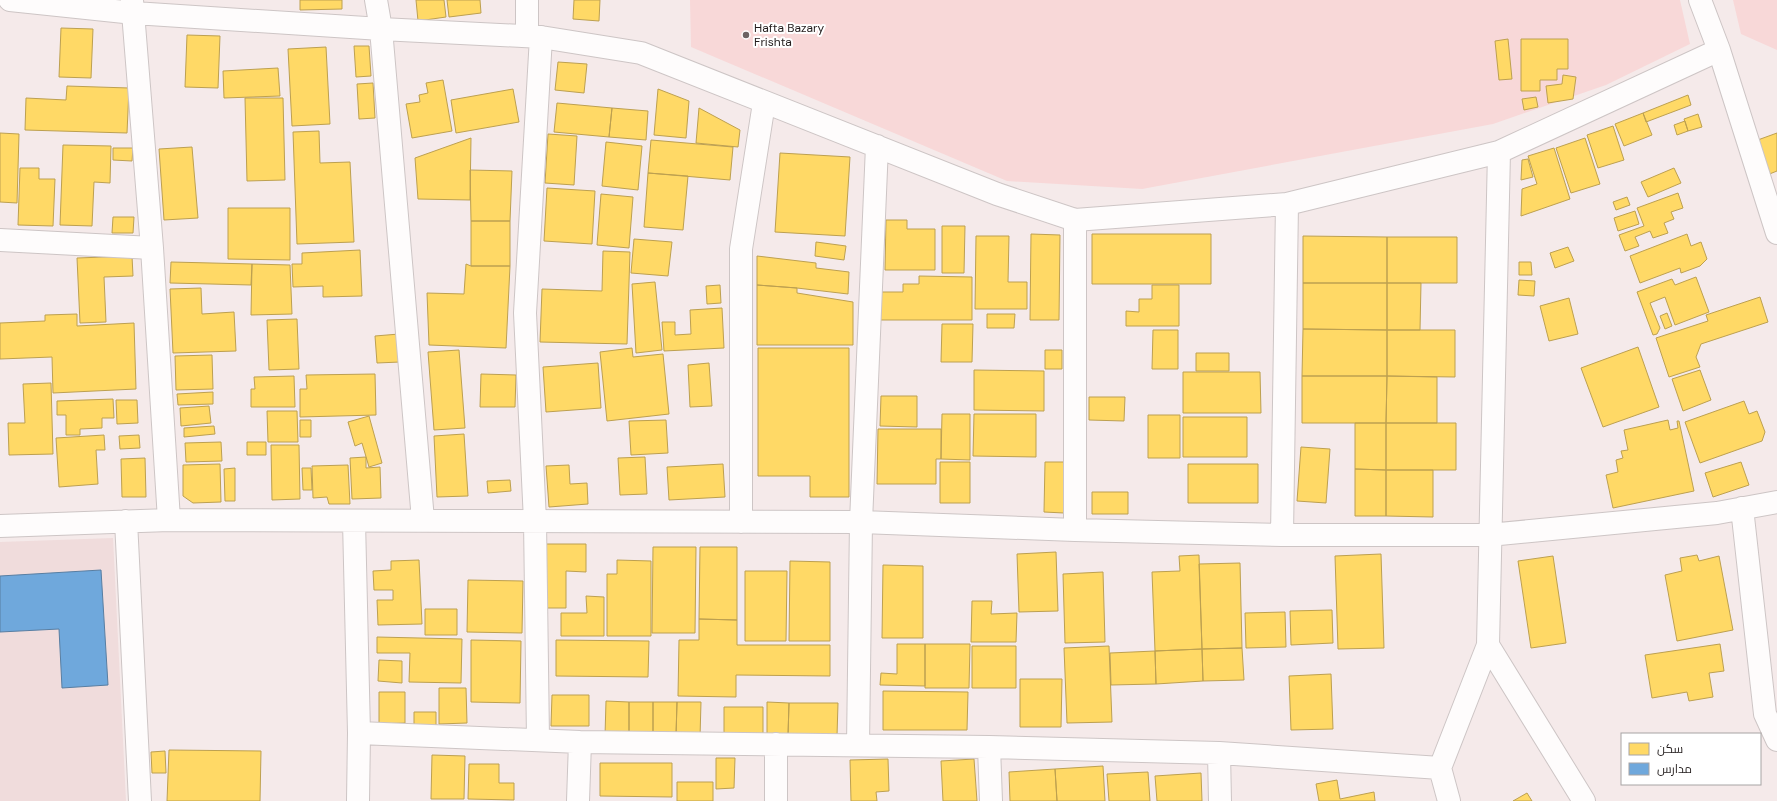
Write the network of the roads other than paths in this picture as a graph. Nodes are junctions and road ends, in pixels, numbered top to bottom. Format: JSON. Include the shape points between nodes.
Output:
{"nodes":[{"id":1,"x":10,"y":0,"type":"edge"},
{"id":2,"x":376,"y":0,"type":"edge"},
{"id":3,"x":527,"y":0,"type":"edge"},
{"id":4,"x":1700,"y":0,"type":"edge"},
{"id":5,"x":133,"y":6,"type":"edge"},
{"id":6,"x":381,"y":29,"type":"junction"},
{"id":7,"x":534,"y":36,"type":"junction"},
{"id":8,"x":1719,"y":50,"type":"junction"},
{"id":9,"x":764,"y":103,"type":"junction"},
{"id":10,"x":877,"y":146,"type":"junction"},
{"id":11,"x":1498,"y":152,"type":"junction"},
{"id":12,"x":1287,"y":204,"type":"junction"},
{"id":13,"x":1075,"y":220,"type":"junction"},
{"id":14,"x":1777,"y":233,"type":"edge"},
{"id":15,"x":0,"y":240,"type":"edge"},
{"id":16,"x":152,"y":248,"type":"junction"},
{"id":17,"x":1777,"y":502,"type":"edge"},
{"id":18,"x":1742,"y":508,"type":"junction"},
{"id":19,"x":168,"y":520,"type":"junction"},
{"id":20,"x":423,"y":520,"type":"junction"},
{"id":21,"x":126,"y":521,"type":"junction"},
{"id":22,"x":354,"y":521,"type":"junction"},
{"id":23,"x":535,"y":521,"type":"junction"},
{"id":24,"x":741,"y":522,"type":"junction"},
{"id":25,"x":861,"y":522,"type":"junction"},
{"id":26,"x":0,"y":526,"type":"edge"},
{"id":27,"x":1075,"y":530,"type":"junction"},
{"id":28,"x":1282,"y":535,"type":"junction"},
{"id":29,"x":1489,"y":535,"type":"junction"},
{"id":30,"x":1488,"y":645,"type":"junction"},
{"id":31,"x":359,"y":733,"type":"junction"},
{"id":32,"x":538,"y":739,"type":"junction"},
{"id":33,"x":1777,"y":740,"type":"edge"},
{"id":34,"x":580,"y":742,"type":"junction"},
{"id":35,"x":776,"y":744,"type":"junction"},
{"id":36,"x":858,"y":745,"type":"junction"},
{"id":37,"x":989,"y":747,"type":"junction"},
{"id":38,"x":1219,"y":753,"type":"junction"},
{"id":39,"x":1440,"y":768,"type":"junction"},
{"id":40,"x":140,"y":801,"type":"edge"},
{"id":41,"x":358,"y":801,"type":"edge"},
{"id":42,"x":578,"y":801,"type":"edge"},
{"id":43,"x":776,"y":801,"type":"edge"},
{"id":44,"x":991,"y":801,"type":"edge"},
{"id":45,"x":1220,"y":801,"type":"edge"},
{"id":46,"x":1448,"y":801,"type":"edge"},
{"id":47,"x":1584,"y":801,"type":"edge"}],
"edges":[{"from":1,"to":5,"type":"street"},
{"from":2,"to":6,"type":"street"},
{"from":3,"to":7,"type":"street"},
{"from":4,"to":8,"type":"street"},
{"from":5,"to":6,"type":"street"},
{"from":5,"to":16,"type":"street"},
{"from":6,"to":7,"type":"street"},
{"from":6,"to":20,"type":"street"},
{"from":7,"to":9,"type":"street","via":[[642,53]]},
{"from":7,"to":23,"type":"street","via":[[525,313]]},
{"from":8,"to":11,"type":"street"},
{"from":8,"to":14,"type":"street"},
{"from":9,"to":10,"type":"street"},
{"from":9,"to":24,"type":"street","via":[[741,249]]},
{"from":10,"to":13,"type":"street","via":[[997,194]]},
{"from":10,"to":25,"type":"street"},
{"from":11,"to":12,"type":"street"},
{"from":11,"to":29,"type":"street"},
{"from":12,"to":13,"type":"street"},
{"from":12,"to":28,"type":"street"},
{"from":13,"to":27,"type":"street"},
{"from":15,"to":16,"type":"street"},
{"from":16,"to":19,"type":"street"},
{"from":17,"to":18,"type":"street"},
{"from":18,"to":29,"type":"street","via":[[1717,513]]},
{"from":18,"to":33,"type":"street","via":[[1765,714]]},
{"from":19,"to":21,"type":"street"},
{"from":19,"to":22,"type":"street"},
{"from":20,"to":22,"type":"street"},
{"from":20,"to":23,"type":"street"},
{"from":21,"to":26,"type":"street"},
{"from":21,"to":40,"type":"street"},
{"from":22,"to":31,"type":"street"},
{"from":23,"to":24,"type":"street"},
{"from":23,"to":32,"type":"street"},
{"from":24,"to":25,"type":"street"},
{"from":25,"to":27,"type":"street"},
{"from":25,"to":36,"type":"street"},
{"from":27,"to":28,"type":"street"},
{"from":28,"to":29,"type":"street"},
{"from":29,"to":30,"type":"street"},
{"from":30,"to":39,"type":"street"},
{"from":30,"to":47,"type":"street"},
{"from":31,"to":32,"type":"street"},
{"from":31,"to":41,"type":"street"},
{"from":32,"to":34,"type":"street"},
{"from":34,"to":35,"type":"street"},
{"from":34,"to":42,"type":"street"},
{"from":35,"to":36,"type":"street"},
{"from":35,"to":43,"type":"street"},
{"from":36,"to":37,"type":"street"},
{"from":37,"to":38,"type":"street"},
{"from":37,"to":44,"type":"street"},
{"from":38,"to":39,"type":"street"},
{"from":38,"to":45,"type":"street"},
{"from":39,"to":46,"type":"street"}]}
